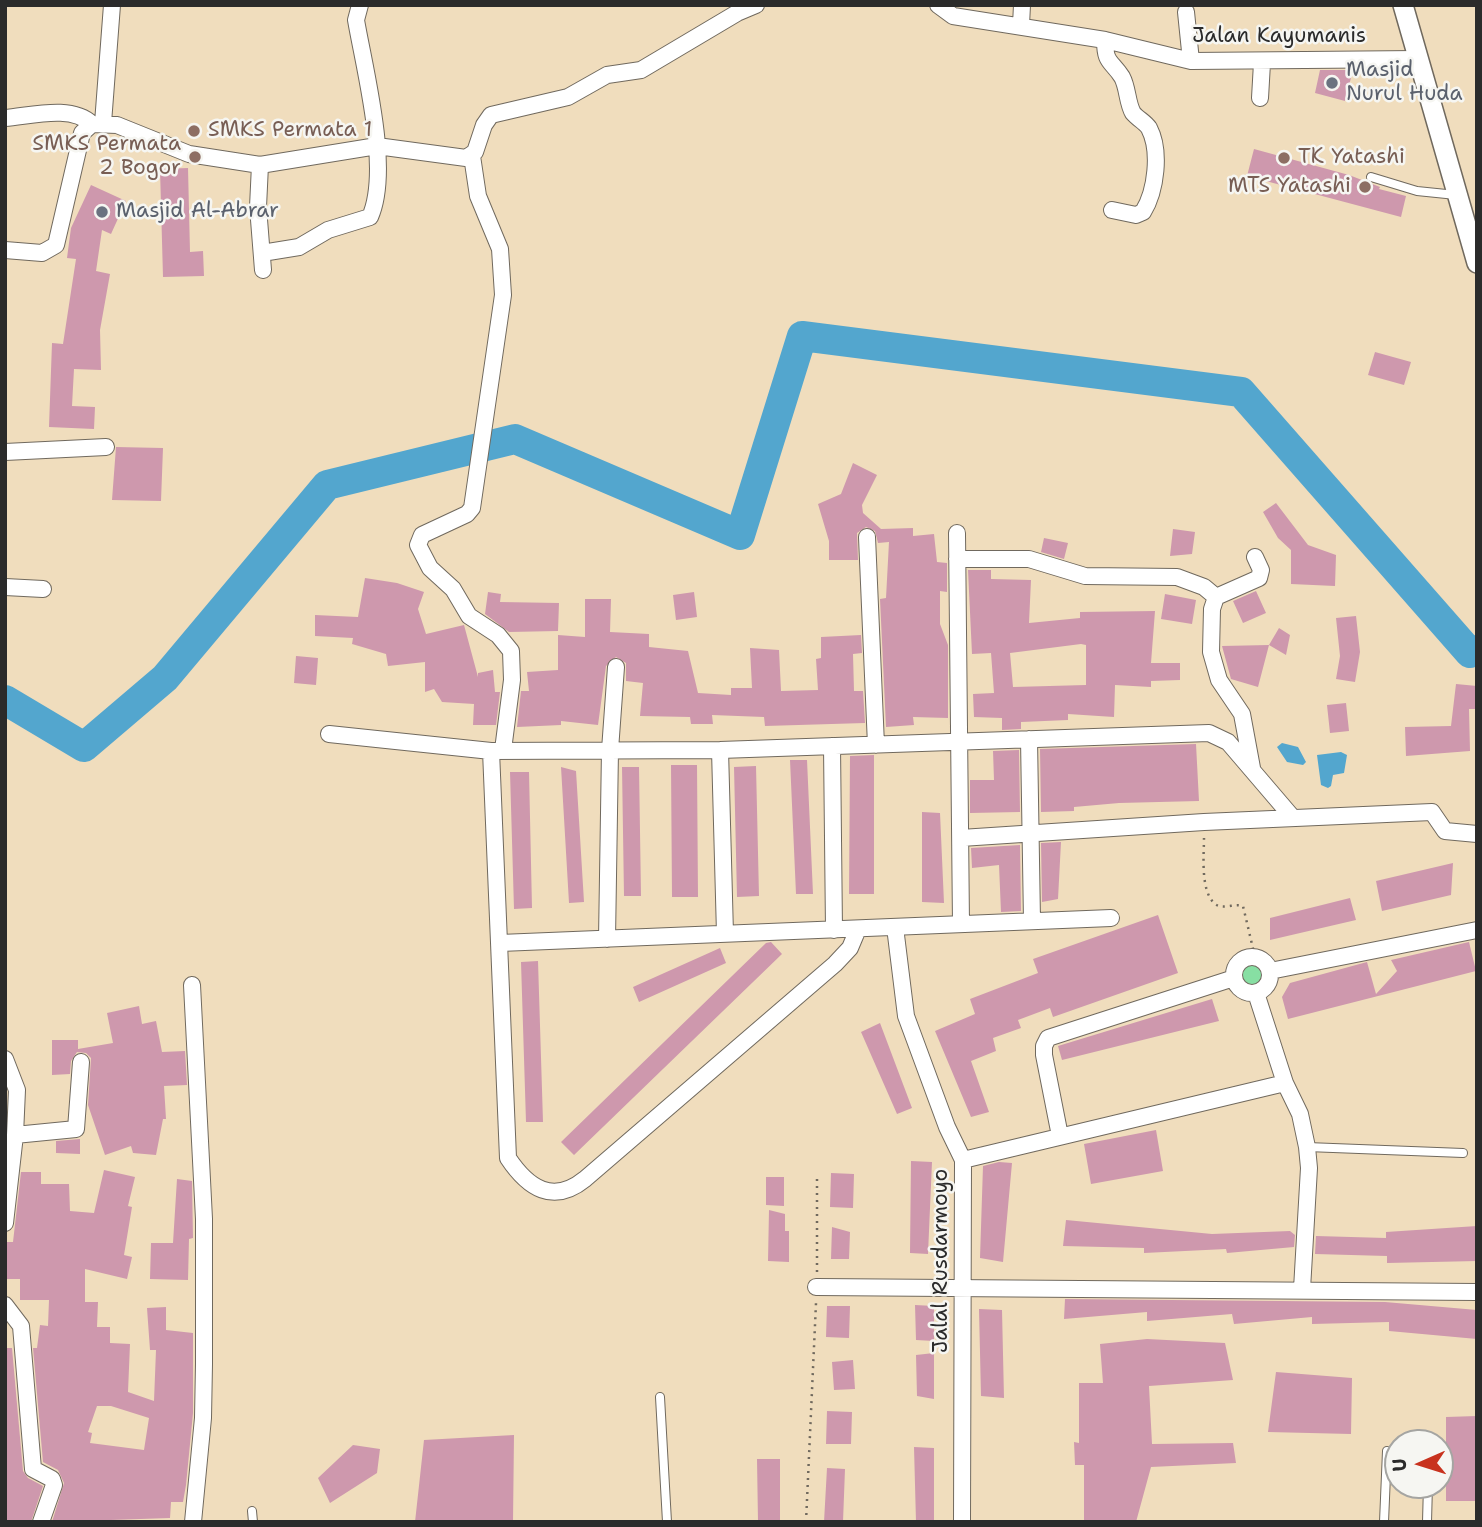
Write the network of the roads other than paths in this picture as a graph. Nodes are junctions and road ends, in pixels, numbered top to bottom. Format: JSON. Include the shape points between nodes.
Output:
{"nodes":[{"id":1,"x":112,"y":5,"type":"edge"},
{"id":2,"x":360,"y":5,"type":"edge"},
{"id":3,"x":756,"y":5,"type":"edge"},
{"id":4,"x":938,"y":5,"type":"edge"},
{"id":5,"x":1021,"y":5,"type":"edge"},
{"id":6,"x":1403,"y":5,"type":"edge"},
{"id":7,"x":1186,"y":12,"type":"dead end"},
{"id":8,"x":1021,"y":24,"type":"junction"},
{"id":9,"x":1105,"y":40,"type":"junction"},
{"id":10,"x":1418,"y":60,"type":"junction"},
{"id":11,"x":1191,"y":61,"type":"junction"},
{"id":12,"x":1262,"y":62,"type":"junction"},
{"id":13,"x":1260,"y":98,"type":"dead end"},
{"id":14,"x":5,"y":118,"type":"edge"},
{"id":15,"x":97,"y":123,"type":"junction"},
{"id":16,"x":377,"y":146,"type":"junction"},
{"id":17,"x":471,"y":156,"type":"junction"},
{"id":18,"x":260,"y":165,"type":"junction"},
{"id":19,"x":1371,"y":177,"type":"dead end"},
{"id":20,"x":1457,"y":195,"type":"junction"},
{"id":21,"x":1112,"y":210,"type":"dead end"},
{"id":22,"x":5,"y":250,"type":"edge"},
{"id":23,"x":262,"y":253,"type":"junction"},
{"id":24,"x":1477,"y":263,"type":"edge"},
{"id":25,"x":263,"y":270,"type":"dead end"},
{"id":26,"x":106,"y":447,"type":"dead end"},
{"id":27,"x":5,"y":452,"type":"edge"},
{"id":28,"x":957,"y":533,"type":"dead end"},
{"id":29,"x":867,"y":537,"type":"dead end"},
{"id":30,"x":1255,"y":557,"type":"dead end"},
{"id":31,"x":957,"y":559,"type":"junction"},
{"id":32,"x":5,"y":587,"type":"edge"},
{"id":33,"x":43,"y":589,"type":"dead end"},
{"id":34,"x":1216,"y":597,"type":"junction"},
{"id":35,"x":616,"y":667,"type":"dead end"},
{"id":36,"x":329,"y":734,"type":"dead end"},
{"id":37,"x":1030,"y":739,"type":"junction"},
{"id":38,"x":959,"y":743,"type":"junction"},
{"id":39,"x":876,"y":745,"type":"junction"},
{"id":40,"x":832,"y":746,"type":"junction"},
{"id":41,"x":497,"y":750,"type":"junction"},
{"id":42,"x":610,"y":750,"type":"junction"},
{"id":43,"x":720,"y":750,"type":"junction"},
{"id":44,"x":1252,"y":768,"type":"junction"},
{"id":45,"x":1293,"y":818,"type":"junction"},
{"id":46,"x":1477,"y":834,"type":"edge"},
{"id":47,"x":1031,"y":835,"type":"junction"},
{"id":48,"x":961,"y":838,"type":"junction"},
{"id":49,"x":1111,"y":918,"type":"dead end"},
{"id":50,"x":1032,"y":921,"type":"junction"},
{"id":51,"x":961,"y":924,"type":"junction"},
{"id":52,"x":895,"y":927,"type":"junction"},
{"id":53,"x":858,"y":929,"type":"junction"},
{"id":54,"x":834,"y":930,"type":"junction"},
{"id":55,"x":1477,"y":930,"type":"edge"},
{"id":56,"x":725,"y":934,"type":"junction"},
{"id":57,"x":607,"y":939,"type":"junction"},
{"id":58,"x":500,"y":943,"type":"junction"},
{"id":59,"x":1270,"y":971,"type":"junction"},
{"id":60,"x":1234,"y":978,"type":"junction"},
{"id":61,"x":192,"y":985,"type":"dead end"},
{"id":62,"x":1256,"y":993,"type":"junction"},
{"id":63,"x":5,"y":1059,"type":"edge"},
{"id":64,"x":81,"y":1062,"type":"dead end"},
{"id":65,"x":1285,"y":1083,"type":"junction"},
{"id":66,"x":15,"y":1135,"type":"junction"},
{"id":67,"x":1060,"y":1136,"type":"junction"},
{"id":68,"x":1307,"y":1147,"type":"junction"},
{"id":69,"x":1463,"y":1153,"type":"dead end"},
{"id":70,"x":963,"y":1160,"type":"junction"},
{"id":71,"x":5,"y":1223,"type":"edge"},
{"id":72,"x":816,"y":1287,"type":"road end"},
{"id":73,"x":963,"y":1288,"type":"junction"},
{"id":74,"x":1302,"y":1289,"type":"junction"},
{"id":75,"x":1477,"y":1292,"type":"edge"},
{"id":76,"x":5,"y":1305,"type":"edge"},
{"id":77,"x":660,"y":1397,"type":"dead end"},
{"id":78,"x":1385,"y":1499,"type":"edge"},
{"id":79,"x":1428,"y":1499,"type":"edge"},
{"id":80,"x":252,"y":1511,"type":"dead end"},
{"id":81,"x":41,"y":1522,"type":"edge"},
{"id":82,"x":193,"y":1522,"type":"edge"},
{"id":83,"x":253,"y":1522,"type":"edge"},
{"id":84,"x":667,"y":1522,"type":"edge"},
{"id":85,"x":962,"y":1522,"type":"edge"},
{"id":86,"x":1384,"y":1522,"type":"edge"},
{"id":87,"x":1427,"y":1522,"type":"edge"}],
"edges":[{"from":1,"to":15,"type":"street"},
{"from":2,"to":16,"type":"street","via":[[356,20]]},
{"from":3,"to":17,"type":"street","via":[[641,70],[607,75],[568,97],[491,116]]},
{"from":4,"to":8,"type":"street","name":"Jalan Kayumanis","via":[[953,16]]},
{"from":5,"to":8,"type":"street"},
{"from":6,"to":10,"type":"street"},
{"from":7,"to":11,"type":"street"},
{"from":8,"to":9,"type":"street","name":"Jalan Kayumanis"},
{"from":9,"to":11,"type":"street","name":"Jalan Kayumanis"},
{"from":9,"to":21,"type":"street","via":[[1106,60],[1123,78],[1132,111],[1152,136],[1155,163],[1152,193],[1143,212]]},
{"from":10,"to":12,"type":"street","name":"Jalan Kayumanis"},
{"from":10,"to":20,"type":"street"},
{"from":11,"to":12,"type":"street","name":"Jalan Kayumanis"},
{"from":12,"to":13,"type":"street"},
{"from":14,"to":15,"type":"street","via":[[66,113]]},
{"from":15,"to":18,"type":"street","via":[[117,125],[178,151]]},
{"from":15,"to":22,"type":"street","via":[[82,133],[56,245],[42,253]]},
{"from":16,"to":17,"type":"street"},
{"from":16,"to":18,"type":"street"},
{"from":16,"to":23,"type":"street","via":[[377,202],[370,217],[328,230],[299,247]]},
{"from":17,"to":41,"type":"street","via":[[478,196],[500,249],[502,318],[470,512],[422,535],[418,545],[430,568],[453,589],[469,616],[498,635],[510,651],[512,672]]},
{"from":18,"to":23,"type":"street"},
{"from":19,"to":20,"type":"lane","via":[[1417,191]]},
{"from":20,"to":24,"type":"street"},
{"from":23,"to":25,"type":"street"},
{"from":26,"to":27,"type":"street"},
{"from":28,"to":31,"type":"street"},
{"from":29,"to":39,"type":"street"},
{"from":30,"to":34,"type":"street","via":[[1259,578]]},
{"from":31,"to":34,"type":"street","via":[[1029,559],[1085,576],[1177,577],[1197,583]]},
{"from":31,"to":38,"type":"street"},
{"from":32,"to":33,"type":"street"},
{"from":34,"to":44,"type":"street","via":[[1211,652],[1219,680],[1242,714]]},
{"from":35,"to":42,"type":"street"},
{"from":36,"to":41,"type":"street"},
{"from":37,"to":38,"type":"street"},
{"from":37,"to":44,"type":"street","via":[[1209,733],[1228,742]]},
{"from":37,"to":47,"type":"street"},
{"from":38,"to":39,"type":"street"},
{"from":38,"to":48,"type":"street"},
{"from":39,"to":40,"type":"street"},
{"from":40,"to":43,"type":"street"},
{"from":40,"to":54,"type":"street"},
{"from":41,"to":42,"type":"street"},
{"from":41,"to":58,"type":"street"},
{"from":42,"to":43,"type":"street"},
{"from":42,"to":57,"type":"street"},
{"from":43,"to":56,"type":"street"},
{"from":44,"to":45,"type":"street"},
{"from":45,"to":46,"type":"street","via":[[1432,812],[1445,831]]},
{"from":45,"to":47,"type":"street"},
{"from":47,"to":48,"type":"street"},
{"from":47,"to":50,"type":"street"},
{"from":48,"to":51,"type":"street"},
{"from":49,"to":50,"type":"street"},
{"from":50,"to":51,"type":"street"},
{"from":51,"to":52,"type":"street"},
{"from":52,"to":53,"type":"street"},
{"from":52,"to":70,"type":"street","name":"Jalal Rusdarmoyo","via":[[904,1005],[918,1052]]},
{"from":53,"to":54,"type":"street"},
{"from":53,"to":58,"type":"street","via":[[835,964],[585,1179],[558,1194],[521,1177],[508,1158]]},
{"from":54,"to":56,"type":"street"},
{"from":55,"to":59,"type":"street"},
{"from":56,"to":57,"type":"street"},
{"from":57,"to":58,"type":"street"},
{"from":59,"to":60,"type":"street","via":[[1262,960],[1245,958]]},
{"from":59,"to":62,"type":"street","via":[[1268,985]]},
{"from":60,"to":62,"type":"street","via":[[1240,989]]},
{"from":60,"to":67,"type":"street","via":[[1048,1038],[1044,1055]]},
{"from":61,"to":82,"type":"street","via":[[204,1219],[203,1418]]},
{"from":62,"to":65,"type":"street"},
{"from":63,"to":66,"type":"street","via":[[17,1090]]},
{"from":64,"to":66,"type":"street","via":[[76,1129]]},
{"from":65,"to":67,"type":"street"},
{"from":65,"to":68,"type":"street","via":[[1300,1114]]},
{"from":66,"to":71,"type":"street"},
{"from":67,"to":70,"type":"street"},
{"from":68,"to":69,"type":"lane"},
{"from":68,"to":74,"type":"street"},
{"from":70,"to":73,"type":"street","name":"Jalal Rusdarmoyo"},
{"from":72,"to":73,"type":"street"},
{"from":73,"to":74,"type":"street"},
{"from":73,"to":85,"type":"street","name":"Jalal Rusdarmoyo"},
{"from":74,"to":75,"type":"street"},
{"from":76,"to":81,"type":"street","via":[[21,1326],[33,1469],[52,1479],[54,1485]]},
{"from":77,"to":84,"type":"lane"},
{"from":78,"to":86,"type":"lane"},
{"from":79,"to":87,"type":"lane"},
{"from":80,"to":83,"type":"lane"}]}
